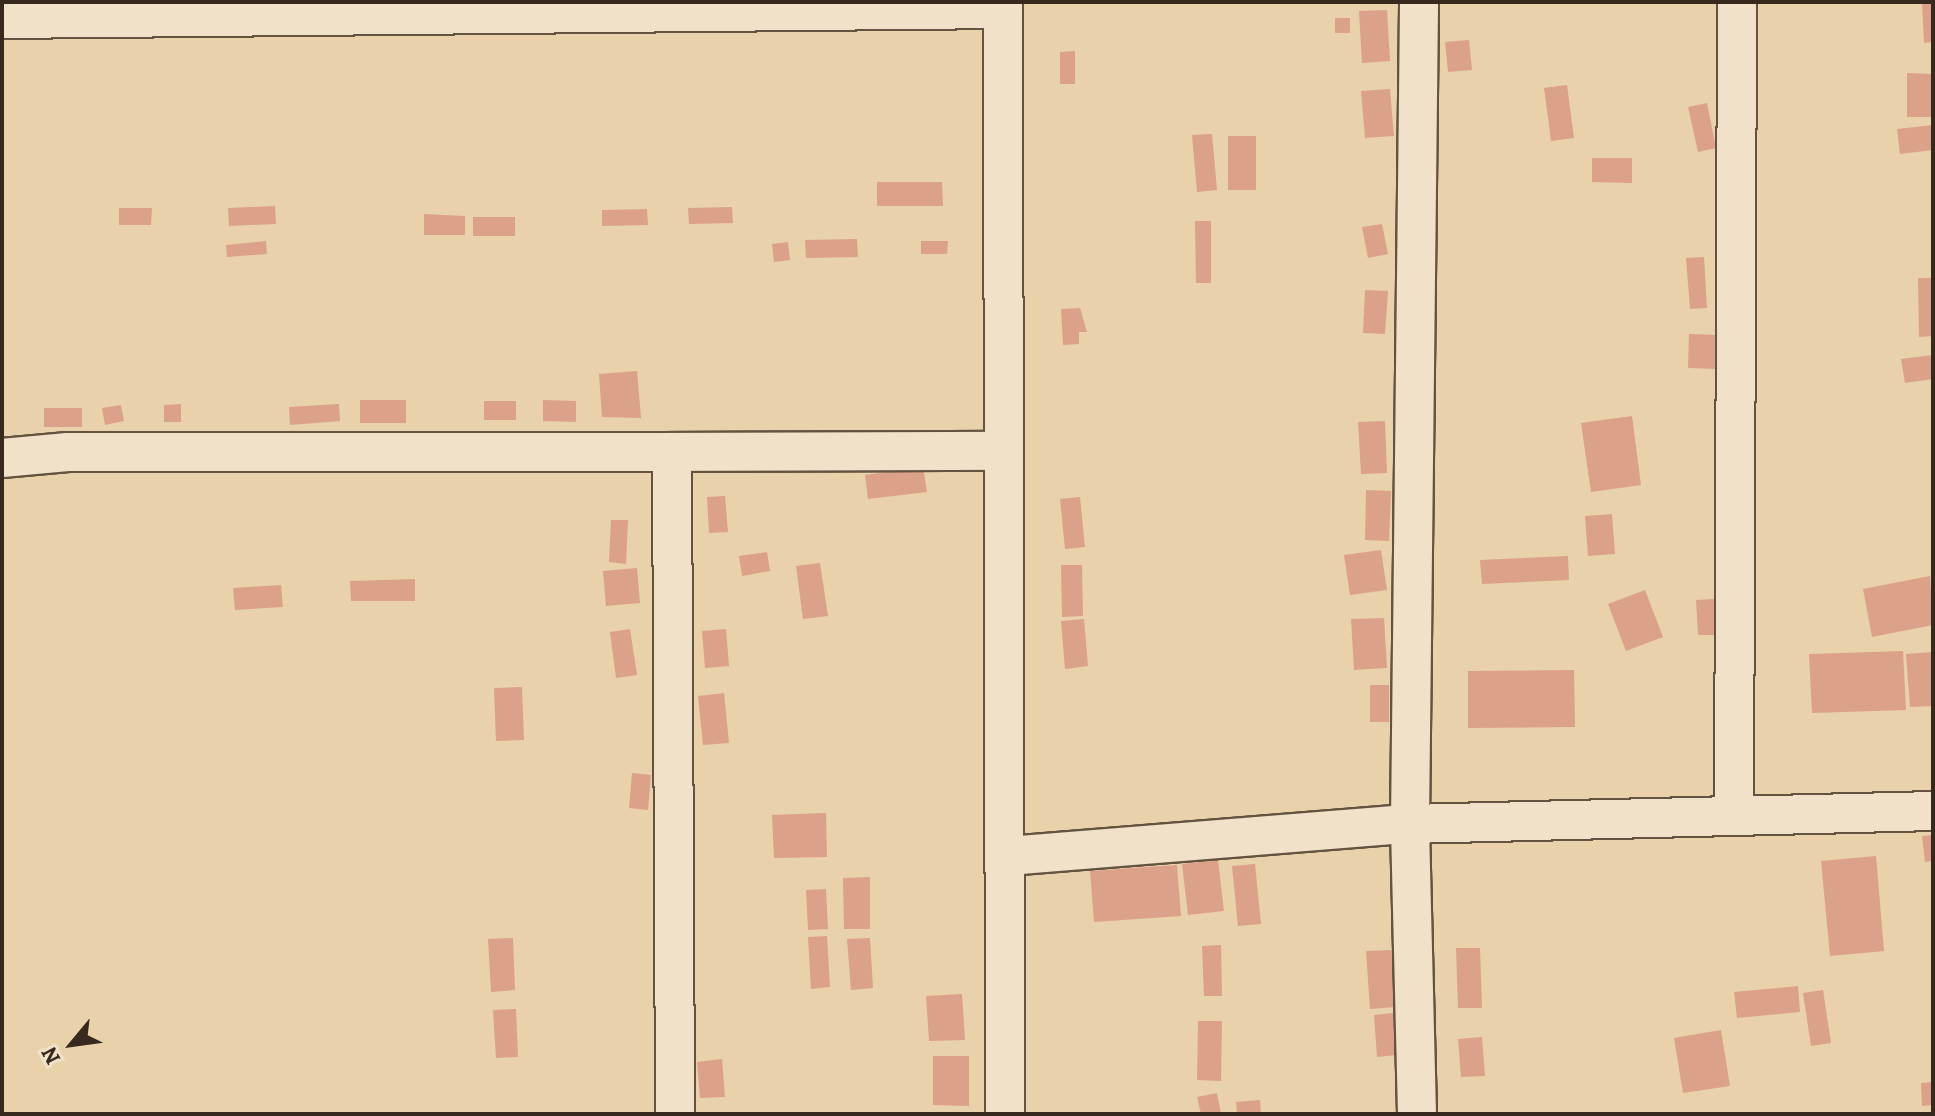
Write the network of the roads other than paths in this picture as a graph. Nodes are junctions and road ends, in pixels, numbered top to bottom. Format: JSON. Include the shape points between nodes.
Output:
{"nodes":[{"id":1,"x":1419,"y":2,"type":"edge"},
{"id":2,"x":1737,"y":2,"type":"edge"},
{"id":3,"x":1003,"y":6,"type":"edge"},
{"id":4,"x":2,"y":19,"type":"edge"},
{"id":5,"x":1002,"y":451,"type":"junction"},
{"id":6,"x":672,"y":452,"type":"junction"},
{"id":7,"x":2,"y":458,"type":"edge"},
{"id":8,"x":1933,"y":811,"type":"edge"},
{"id":9,"x":1734,"y":816,"type":"junction"},
{"id":10,"x":1410,"y":824,"type":"junction"},
{"id":11,"x":1008,"y":856,"type":"junction"},
{"id":12,"x":675,"y":1114,"type":"edge"},
{"id":13,"x":1005,"y":1114,"type":"edge"},
{"id":14,"x":1417,"y":1114,"type":"edge"}],
"edges":[{"from":1,"to":10,"type":"street"},
{"from":2,"to":9,"type":"street"},
{"from":3,"to":4,"type":"street"},
{"from":3,"to":5,"type":"street"},
{"from":5,"to":6,"type":"street"},
{"from":5,"to":11,"type":"street"},
{"from":6,"to":7,"type":"street","via":[[68,452]]},
{"from":6,"to":12,"type":"street"},
{"from":8,"to":9,"type":"street"},
{"from":9,"to":10,"type":"street"},
{"from":10,"to":11,"type":"street"},
{"from":10,"to":14,"type":"street"},
{"from":11,"to":13,"type":"street"}]}
